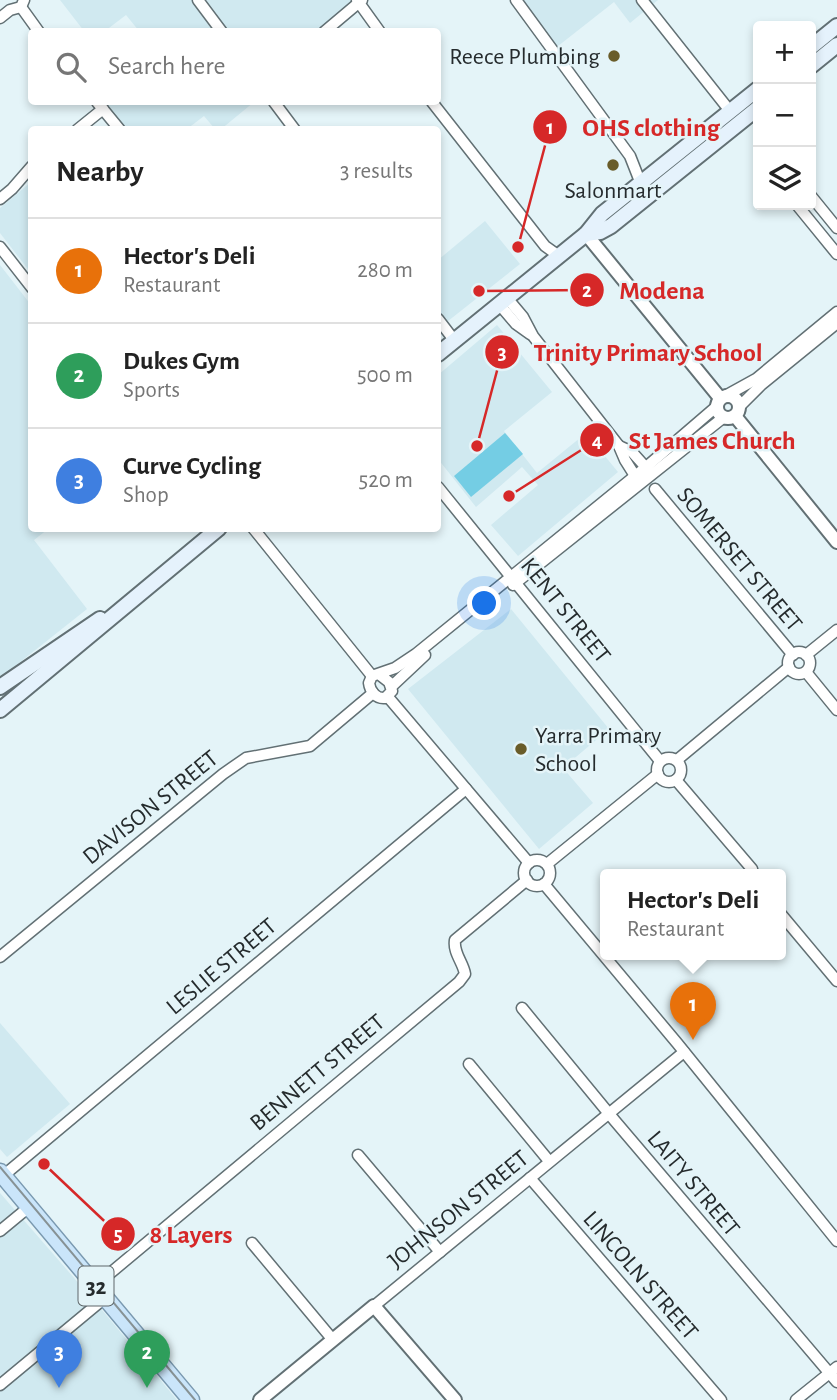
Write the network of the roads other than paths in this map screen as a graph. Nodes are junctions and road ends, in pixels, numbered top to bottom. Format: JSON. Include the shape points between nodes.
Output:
{"nodes":[{"id":1,"x":198,"y":0,"type":"edge"},
{"id":2,"x":516,"y":0,"type":"edge"},
{"id":3,"x":642,"y":0,"type":"edge"},
{"id":4,"x":359,"y":1,"type":"edge"},
{"id":5,"x":22,"y":4,"type":"edge"},
{"id":6,"x":0,"y":18,"type":"edge"},
{"id":7,"x":837,"y":26,"type":"edge"},
{"id":8,"x":37,"y":28,"type":"edge"},
{"id":9,"x":219,"y":28,"type":"edge"},
{"id":10,"x":329,"y":28,"type":"edge"},
{"id":11,"x":377,"y":28,"type":"edge"},
{"id":12,"x":816,"y":43,"type":"edge"},
{"id":13,"x":837,"y":45,"type":"edge"},
{"id":14,"x":816,"y":62,"type":"edge"},
{"id":15,"x":753,"y":93,"type":"edge"},
{"id":16,"x":100,"y":105,"type":"edge"},
{"id":17,"x":276,"y":105,"type":"edge"},
{"id":18,"x":434,"y":105,"type":"edge"},
{"id":19,"x":730,"y":111,"type":"junction"},
{"id":20,"x":753,"y":112,"type":"edge"},
{"id":21,"x":740,"y":123,"type":"junction"},
{"id":22,"x":81,"y":126,"type":"edge"},
{"id":23,"x":117,"y":126,"type":"edge"},
{"id":24,"x":292,"y":126,"type":"edge"},
{"id":25,"x":630,"y":156,"type":"junction"},
{"id":26,"x":658,"y":170,"type":"junction"},
{"id":27,"x":28,"y":171,"type":"edge"},
{"id":28,"x":641,"y":184,"type":"junction"},
{"id":29,"x":0,"y":198,"type":"edge"},
{"id":30,"x":816,"y":202,"type":"edge"},
{"id":31,"x":819,"y":206,"type":"junction"},
{"id":32,"x":801,"y":210,"type":"edge"},
{"id":33,"x":806,"y":216,"type":"junction"},
{"id":34,"x":837,"y":228,"type":"edge"},
{"id":35,"x":586,"y":234,"type":"junction"},
{"id":36,"x":0,"y":247,"type":"edge"},
{"id":37,"x":837,"y":254,"type":"edge"},
{"id":38,"x":559,"y":256,"type":"junction"},
{"id":39,"x":28,"y":283,"type":"edge"},
{"id":40,"x":503,"y":301,"type":"junction"},
{"id":41,"x":837,"y":312,"type":"edge"},
{"id":42,"x":441,"y":323,"type":"edge"},
{"id":43,"x":837,"y":323,"type":"edge"},
{"id":44,"x":454,"y":340,"type":"junction"},
{"id":45,"x":802,"y":346,"type":"junction"},
{"id":46,"x":441,"y":351,"type":"edge"},
{"id":47,"x":727,"y":407,"type":"junction"},
{"id":48,"x":619,"y":446,"type":"junction"},
{"id":49,"x":648,"y":471,"type":"junction"},
{"id":50,"x":638,"y":479,"type":"junction"},
{"id":51,"x":656,"y":489,"type":"dead end"},
{"id":52,"x":441,"y":491,"type":"edge"},
{"id":53,"x":214,"y":532,"type":"edge"},
{"id":54,"x":256,"y":532,"type":"edge"},
{"id":55,"x":837,"y":542,"type":"edge"},
{"id":56,"x":514,"y":580,"type":"junction"},
{"id":57,"x":128,"y":602,"type":"junction"},
{"id":58,"x":837,"y":630,"type":"edge"},
{"id":59,"x":449,"y":632,"type":"junction"},
{"id":60,"x":793,"y":655,"type":"junction"},
{"id":61,"x":806,"y":655,"type":"junction"},
{"id":62,"x":789,"y":667,"type":"junction"},
{"id":63,"x":806,"y":672,"type":"junction"},
{"id":64,"x":376,"y":675,"type":"junction"},
{"id":65,"x":6,"y":683,"type":"edge"},
{"id":66,"x":392,"y":686,"type":"junction"},
{"id":67,"x":23,"y":692,"type":"junction"},
{"id":68,"x":373,"y":693,"type":"junction"},
{"id":69,"x":388,"y":697,"type":"junction"},
{"id":70,"x":0,"y":710,"type":"edge"},
{"id":71,"x":837,"y":710,"type":"edge"},
{"id":72,"x":677,"y":760,"type":"junction"},
{"id":73,"x":660,"y":761,"type":"junction"},
{"id":74,"x":658,"y":774,"type":"junction"},
{"id":75,"x":677,"y":779,"type":"junction"},
{"id":76,"x":466,"y":789,"type":"junction"},
{"id":77,"x":529,"y":863,"type":"junction"},
{"id":78,"x":547,"y":864,"type":"junction"},
{"id":79,"x":752,"y":869,"type":"edge"},
{"id":80,"x":527,"y":880,"type":"junction"},
{"id":81,"x":544,"y":884,"type":"junction"},
{"id":82,"x":786,"y":920,"type":"edge"},
{"id":83,"x":600,"y":951,"type":"edge"},
{"id":84,"x":0,"y":957,"type":"edge"},
{"id":85,"x":607,"y":960,"type":"edge"},
{"id":86,"x":837,"y":981,"type":"edge"},
{"id":87,"x":522,"y":1009,"type":"dead end"},
{"id":88,"x":684,"y":1052,"type":"junction"},
{"id":89,"x":469,"y":1064,"type":"dead end"},
{"id":90,"x":608,"y":1114,"type":"junction"},
{"id":91,"x":358,"y":1155,"type":"dead end"},
{"id":92,"x":549,"y":1161,"type":"junction"},
{"id":93,"x":1,"y":1174,"type":"edge"},
{"id":94,"x":530,"y":1178,"type":"junction"},
{"id":95,"x":29,"y":1207,"type":"junction"},
{"id":96,"x":0,"y":1231,"type":"edge"},
{"id":97,"x":837,"y":1241,"type":"edge"},
{"id":98,"x":252,"y":1243,"type":"dead end"},
{"id":99,"x":440,"y":1252,"type":"junction"},
{"id":100,"x":101,"y":1291,"type":"junction"},
{"id":101,"x":374,"y":1306,"type":"junction"},
{"id":102,"x":333,"y":1340,"type":"junction"},
{"id":103,"x":833,"y":1370,"type":"edge"},
{"id":104,"x":837,"y":1382,"type":"edge"},
{"id":105,"x":0,"y":1385,"type":"edge"},
{"id":106,"x":187,"y":1398,"type":"edge"},
{"id":107,"x":260,"y":1400,"type":"edge"},
{"id":108,"x":455,"y":1400,"type":"edge"},
{"id":109,"x":721,"y":1400,"type":"edge"},
{"id":110,"x":796,"y":1400,"type":"edge"}],
"edges":[{"from":1,"to":9,"type":"street"},
{"from":2,"to":25,"type":"street"},
{"from":3,"to":19,"type":"street"},
{"from":4,"to":10,"type":"street"},
{"from":4,"to":11,"type":"street"},
{"from":5,"to":6,"type":"street"},
{"from":5,"to":8,"type":"street"},
{"from":7,"to":12,"type":"main road"},
{"from":13,"to":14,"type":"main road"},
{"from":15,"to":19,"type":"main road"},
{"from":16,"to":22,"type":"street"},
{"from":16,"to":23,"type":"street"},
{"from":17,"to":24,"type":"street"},
{"from":18,"to":38,"type":"street","via":[[545,246]]},
{"from":19,"to":21,"type":"main road"},
{"from":19,"to":26,"type":"main road"},
{"from":20,"to":21,"type":"main road"},
{"from":21,"to":35,"type":"main road","via":[[611,226]]},
{"from":25,"to":26,"type":"street"},
{"from":25,"to":28,"type":"street"},
{"from":26,"to":28,"type":"main road"},
{"from":27,"to":29,"type":"street"},
{"from":28,"to":35,"type":"main road"},
{"from":30,"to":31,"type":"street"},
{"from":31,"to":33,"type":"street"},
{"from":31,"to":34,"type":"street"},
{"from":32,"to":33,"type":"street"},
{"from":33,"to":37,"type":"street"},
{"from":35,"to":38,"type":"main road"},
{"from":35,"to":47,"type":"street"},
{"from":36,"to":39,"type":"street"},
{"from":38,"to":40,"type":"main road"},
{"from":40,"to":44,"type":"main road"},
{"from":40,"to":48,"type":"street","via":[[516,324],[533,336]]},
{"from":41,"to":45,"type":"street"},
{"from":42,"to":44,"type":"street"},
{"from":43,"to":45,"type":"street"},
{"from":44,"to":46,"type":"main road"},
{"from":45,"to":47,"type":"street"},
{"from":45,"to":47,"type":"street"},
{"from":47,"to":49,"type":"street"},
{"from":47,"to":55,"type":"street"},
{"from":48,"to":49,"type":"street","via":[[632,452]]},
{"from":48,"to":50,"type":"street"},
{"from":49,"to":50,"type":"street"},
{"from":50,"to":56,"type":"street"},
{"from":51,"to":60,"type":"street","name":"SOMERSET STREET"},
{"from":52,"to":56,"type":"street","name":"KENT STREET"},
{"from":53,"to":57,"type":"main road"},
{"from":54,"to":64,"type":"street"},
{"from":56,"to":59,"type":"street"},
{"from":56,"to":73,"type":"street","name":"KENT STREET"},
{"from":57,"to":65,"type":"main road"},
{"from":57,"to":67,"type":"main road"},
{"from":58,"to":61,"type":"street"},
{"from":59,"to":64,"type":"street","via":[[404,663]]},
{"from":59,"to":66,"type":"street"},
{"from":60,"to":61,"type":"street"},
{"from":60,"to":62,"type":"street"},
{"from":61,"to":63,"type":"street","via":[[810,664]]},
{"from":62,"to":63,"type":"street","via":[[796,674]]},
{"from":62,"to":72,"type":"street"},
{"from":63,"to":71,"type":"street"},
{"from":64,"to":66,"type":"street"},
{"from":64,"to":68,"type":"street","via":[[369,683]]},
{"from":65,"to":67,"type":"main road"},
{"from":66,"to":69,"type":"street"},
{"from":67,"to":70,"type":"main road"},
{"from":68,"to":69,"type":"street"},
{"from":68,"to":84,"type":"street","name":"DAVISON STREET","via":[[310,746],[246,758],[223,774]]},
{"from":69,"to":76,"type":"street"},
{"from":72,"to":73,"type":"street"},
{"from":72,"to":75,"type":"street","via":[[681,770]]},
{"from":73,"to":74,"type":"street"},
{"from":74,"to":75,"type":"street","via":[[666,782]]},
{"from":74,"to":78,"type":"street"},
{"from":75,"to":79,"type":"street"},
{"from":76,"to":77,"type":"street"},
{"from":76,"to":93,"type":"street","name":"LESLIE STREET"},
{"from":77,"to":78,"type":"street"},
{"from":77,"to":80,"type":"street","via":[[524,873]]},
{"from":78,"to":81,"type":"street","via":[[550,875]]},
{"from":80,"to":81,"type":"street"},
{"from":80,"to":100,"type":"street","name":"BENNETT STREET","via":[[455,940],[465,974],[459,982]]},
{"from":81,"to":83,"type":"street"},
{"from":82,"to":86,"type":"street"},
{"from":85,"to":88,"type":"street"},
{"from":87,"to":90,"type":"street","name":"LAITY STREET"},
{"from":88,"to":90,"type":"street","name":"JOHNSON STREET"},
{"from":88,"to":97,"type":"street"},
{"from":89,"to":92,"type":"street"},
{"from":90,"to":92,"type":"street","name":"JOHNSON STREET"},
{"from":90,"to":103,"type":"street","name":"LAITY STREET"},
{"from":91,"to":99,"type":"street"},
{"from":92,"to":94,"type":"street","name":"JOHNSON STREET"},
{"from":93,"to":95,"type":"main road","number":"32"},
{"from":94,"to":99,"type":"street","name":"JOHNSON STREET"},
{"from":94,"to":109,"type":"street","name":"LINCOLN STREET"},
{"from":95,"to":96,"type":"street"},
{"from":95,"to":100,"type":"main road","number":"32"},
{"from":98,"to":102,"type":"street"},
{"from":99,"to":101,"type":"street","name":"JOHNSON STREET"},
{"from":100,"to":105,"type":"street"},
{"from":100,"to":106,"type":"main road","number":"32"},
{"from":101,"to":102,"type":"street","name":"JOHNSON STREET"},
{"from":101,"to":108,"type":"street"},
{"from":102,"to":107,"type":"street","name":"JOHNSON STREET"},
{"from":103,"to":104,"type":"street","name":"LAITY STREET"},
{"from":103,"to":110,"type":"street"}]}
